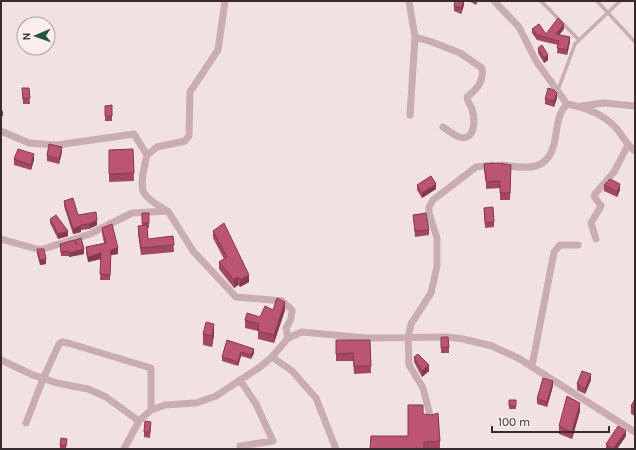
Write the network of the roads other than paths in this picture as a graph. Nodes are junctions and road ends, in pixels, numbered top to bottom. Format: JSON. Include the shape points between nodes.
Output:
{"nodes":[{"id":1,"x":225,"y":1,"type":"edge"},
{"id":2,"x":409,"y":1,"type":"edge"},
{"id":3,"x":494,"y":1,"type":"edge"},
{"id":4,"x":541,"y":1,"type":"edge"},
{"id":5,"x":597,"y":1,"type":"edge"},
{"id":6,"x":620,"y":1,"type":"edge"},
{"id":7,"x":609,"y":13,"type":"junction"},
{"id":8,"x":415,"y":37,"type":"junction"},
{"id":9,"x":579,"y":40,"type":"junction"},
{"id":10,"x":635,"y":42,"type":"edge"},
{"id":11,"x":557,"y":91,"type":"junction"},
{"id":12,"x":567,"y":104,"type":"junction"},
{"id":13,"x":581,"y":106,"type":"junction"},
{"id":14,"x":635,"y":106,"type":"edge"},
{"id":15,"x":410,"y":115,"type":"dead end"},
{"id":16,"x":443,"y":127,"type":"dead end"},
{"id":17,"x":1,"y":131,"type":"edge"},
{"id":18,"x":628,"y":145,"type":"junction"},
{"id":19,"x":635,"y":151,"type":"edge"},
{"id":20,"x":147,"y":155,"type":"junction"},
{"id":21,"x":168,"y":211,"type":"junction"},
{"id":22,"x":1,"y":239,"type":"edge"},
{"id":23,"x":596,"y":239,"type":"dead end"},
{"id":24,"x":578,"y":245,"type":"dead end"},
{"id":25,"x":288,"y":338,"type":"junction"},
{"id":26,"x":408,"y":338,"type":"junction"},
{"id":27,"x":272,"y":357,"type":"junction"},
{"id":28,"x":1,"y":360,"type":"edge"},
{"id":29,"x":532,"y":366,"type":"junction"},
{"id":30,"x":43,"y":379,"type":"junction"},
{"id":31,"x":240,"y":380,"type":"junction"},
{"id":32,"x":151,"y":410,"type":"junction"},
{"id":33,"x":431,"y":419,"type":"edge"},
{"id":34,"x":139,"y":421,"type":"junction"},
{"id":35,"x":26,"y":423,"type":"dead end"},
{"id":36,"x":635,"y":432,"type":"edge"},
{"id":37,"x":240,"y":446,"type":"dead end"},
{"id":38,"x":124,"y":449,"type":"edge"},
{"id":39,"x":336,"y":449,"type":"edge"}],
"edges":[{"from":1,"to":20,"type":"street","via":[[218,50],[190,92],[189,136],[185,141],[157,147]]},
{"from":2,"to":8,"type":"street"},
{"from":3,"to":11,"type":"street","via":[[519,27],[536,61]]},
{"from":4,"to":9,"type":"lane"},
{"from":5,"to":7,"type":"lane"},
{"from":6,"to":7,"type":"lane"},
{"from":7,"to":9,"type":"lane"},
{"from":7,"to":10,"type":"lane"},
{"from":8,"to":15,"type":"street"},
{"from":8,"to":16,"type":"street","via":[[460,53],[482,68],[483,74],[477,88],[467,97],[474,123],[472,133],[460,137]]},
{"from":9,"to":11,"type":"lane","via":[[575,44]]},
{"from":11,"to":12,"type":"street"},
{"from":12,"to":13,"type":"street"},
{"from":12,"to":26,"type":"street","via":[[561,110],[552,151],[544,162],[533,168],[499,165],[476,167],[433,200],[429,214],[437,238],[437,266],[431,293],[411,324]]},
{"from":13,"to":14,"type":"street"},
{"from":13,"to":18,"type":"street","via":[[602,116],[614,126]]},
{"from":17,"to":20,"type":"street","via":[[29,143],[57,145],[134,134]]},
{"from":18,"to":19,"type":"street"},
{"from":18,"to":23,"type":"street","via":[[614,172],[594,196],[601,206],[592,223]]},
{"from":20,"to":21,"type":"street","via":[[142,186],[144,193]]},
{"from":21,"to":22,"type":"street","via":[[132,213],[90,234],[40,250]]},
{"from":21,"to":25,"type":"street","via":[[193,251],[236,297],[282,300],[292,310],[286,328]]},
{"from":24,"to":29,"type":"street","via":[[560,245],[554,252]]},
{"from":25,"to":26,"type":"street","via":[[309,332],[366,338]]},
{"from":25,"to":27,"type":"street"},
{"from":26,"to":29,"type":"street","via":[[448,337],[477,342],[507,352]]},
{"from":26,"to":33,"type":"street","via":[[409,365],[423,388]]},
{"from":27,"to":31,"type":"street"},
{"from":27,"to":39,"type":"street","via":[[292,371],[316,398]]},
{"from":28,"to":30,"type":"street"},
{"from":29,"to":36,"type":"street"},
{"from":30,"to":32,"type":"street","via":[[59,344],[68,343],[151,368]]},
{"from":30,"to":34,"type":"street","via":[[88,389],[106,397]]},
{"from":30,"to":35,"type":"street"},
{"from":31,"to":32,"type":"street","via":[[206,400],[190,404],[165,405]]},
{"from":31,"to":37,"type":"street","via":[[256,404],[273,441]]},
{"from":32,"to":34,"type":"street"},
{"from":34,"to":38,"type":"street"}]}
